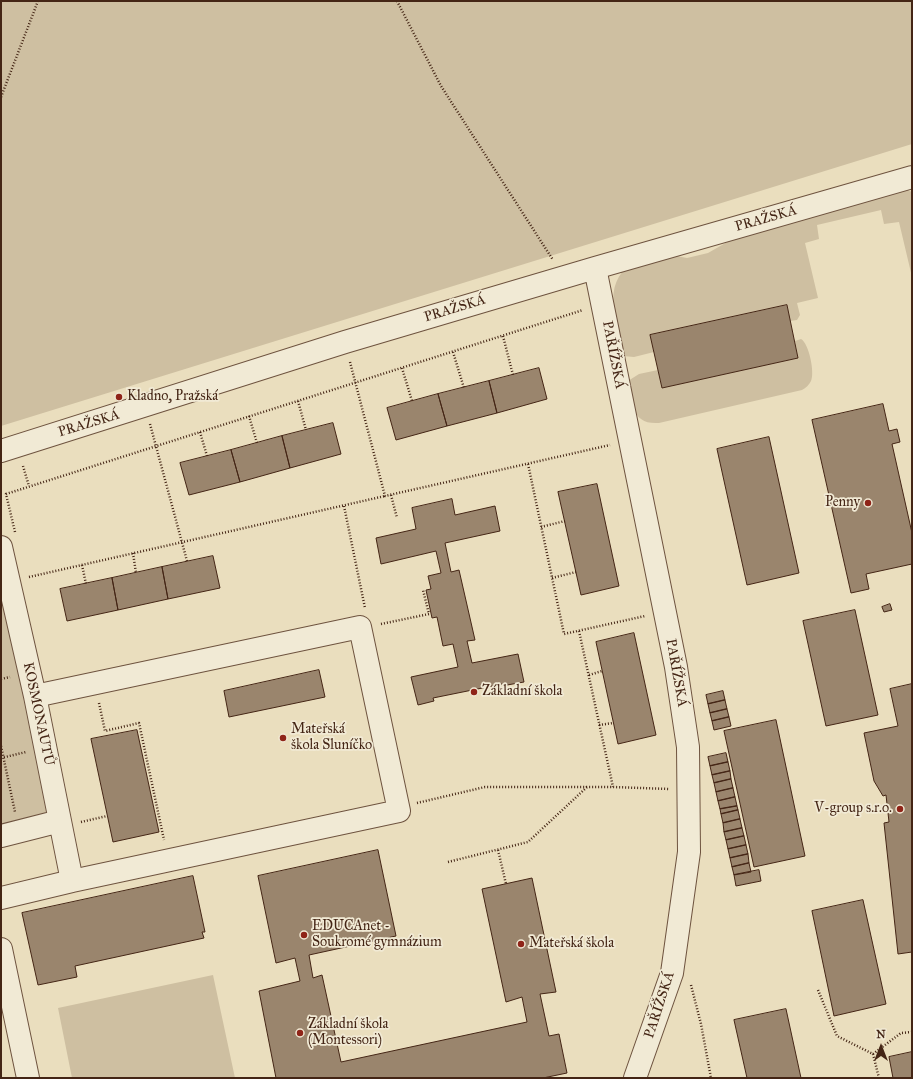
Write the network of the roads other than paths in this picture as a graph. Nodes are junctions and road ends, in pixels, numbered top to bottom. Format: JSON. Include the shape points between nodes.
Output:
{"nodes":[{"id":1,"x":912,"y":177,"type":"edge"},
{"id":2,"x":595,"y":268,"type":"junction"},
{"id":3,"x":1,"y":451,"type":"edge"},
{"id":4,"x":9,"y":543,"type":"edge"},
{"id":5,"x":35,"y":696,"type":"junction"},
{"id":6,"x":60,"y":821,"type":"junction"},
{"id":7,"x":1,"y":836,"type":"edge"},
{"id":8,"x":72,"y":881,"type":"junction"},
{"id":9,"x":1,"y":898,"type":"edge"},
{"id":10,"x":1,"y":949,"type":"edge"},
{"id":11,"x":28,"y":1078,"type":"edge"},
{"id":12,"x":635,"y":1078,"type":"edge"}],
"edges":[{"from":1,"to":2,"type":"street","name":"PRAŽSKÁ"},
{"from":2,"to":3,"type":"street","name":"PRAŽSKÁ","via":[[345,342]]},
{"from":2,"to":12,"type":"street","name":"PAŘÍŽSKÁ","via":[[676,667],[688,747],[689,852],[672,973]]},
{"from":4,"to":5,"type":"street","name":"KOSMONAUTŮ"},
{"from":5,"to":6,"type":"street","name":"KOSMONAUTŮ"},
{"from":5,"to":8,"type":"street","via":[[360,627],[399,811]]},
{"from":6,"to":7,"type":"street"},
{"from":6,"to":8,"type":"street","name":"KOSMONAUTŮ"},
{"from":8,"to":9,"type":"street"},
{"from":10,"to":11,"type":"street"}]}
